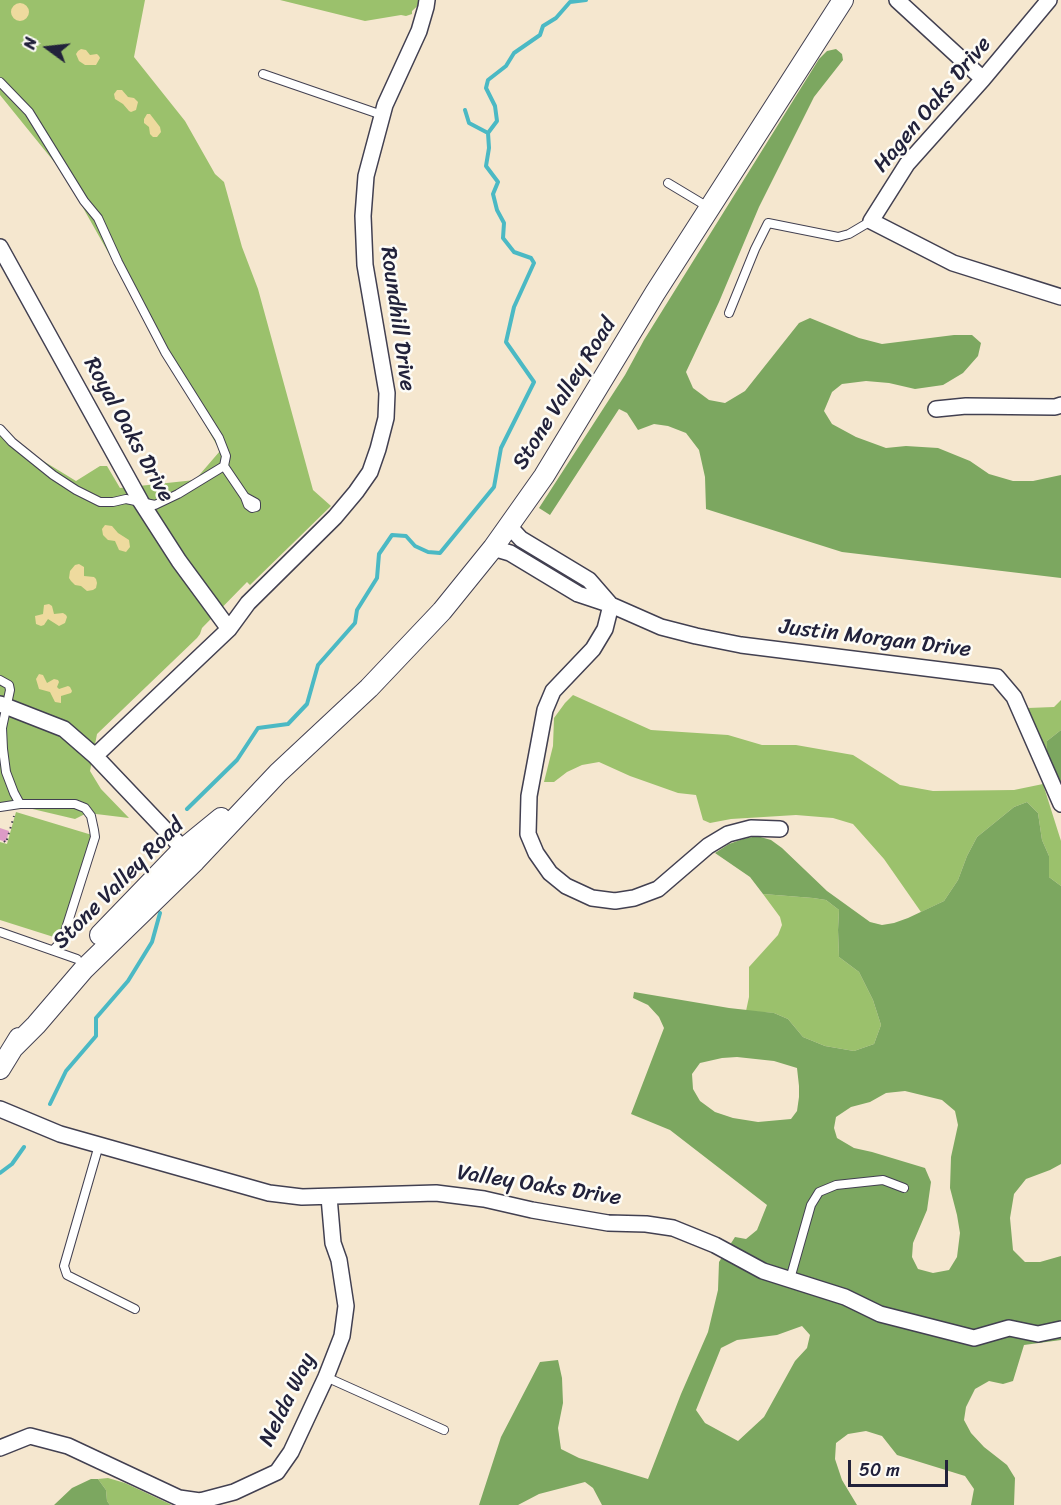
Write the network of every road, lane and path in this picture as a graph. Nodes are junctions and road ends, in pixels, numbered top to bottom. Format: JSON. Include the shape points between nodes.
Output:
{"nodes":[{"id":1,"x":427,"y":0,"type":"edge"},
{"id":2,"x":843,"y":0,"type":"edge"},
{"id":3,"x":897,"y":0,"type":"edge"},
{"id":4,"x":1049,"y":0,"type":"edge"},
{"id":5,"x":263,"y":74,"type":"dead end"},
{"id":6,"x":983,"y":79,"type":"junction"},
{"id":7,"x":0,"y":82,"type":"edge"},
{"id":8,"x":382,"y":115,"type":"junction"},
{"id":9,"x":668,"y":183,"type":"dead end"},
{"id":10,"x":710,"y":208,"type":"junction"},
{"id":11,"x":872,"y":221,"type":"junction"},
{"id":12,"x":0,"y":247,"type":"edge"},
{"id":13,"x":1061,"y":297,"type":"edge"},
{"id":14,"x":729,"y":313,"type":"dead end"},
{"id":15,"x":1061,"y":405,"type":"edge"},
{"id":16,"x":936,"y":409,"type":"dead end"},
{"id":17,"x":0,"y":429,"type":"edge"},
{"id":18,"x":224,"y":466,"type":"junction"},
{"id":19,"x":245,"y":496,"type":"dead end"},
{"id":20,"x":141,"y":502,"type":"junction"},
{"id":21,"x":509,"y":526,"type":"junction"},
{"id":22,"x":493,"y":548,"type":"junction"},
{"id":23,"x":611,"y":605,"type":"junction"},
{"id":24,"x":229,"y":629,"type":"junction"},
{"id":25,"x":0,"y":680,"type":"edge"},
{"id":26,"x":4,"y":705,"type":"edge"},
{"id":27,"x":95,"y":756,"type":"junction"},
{"id":28,"x":19,"y":804,"type":"junction"},
{"id":29,"x":1061,"y":804,"type":"edge"},
{"id":30,"x":0,"y":807,"type":"edge"},
{"id":31,"x":780,"y":829,"type":"dead end"},
{"id":32,"x":4,"y":842,"type":"dead end"},
{"id":33,"x":189,"y":855,"type":"junction"},
{"id":34,"x":0,"y":932,"type":"edge"},
{"id":35,"x":53,"y":950,"type":"junction"},
{"id":36,"x":77,"y":959,"type":"junction"},
{"id":37,"x":13,"y":1048,"type":"junction"},
{"id":38,"x":0,"y":1069,"type":"edge"},
{"id":39,"x":0,"y":1109,"type":"edge"},
{"id":40,"x":99,"y":1145,"type":"junction"},
{"id":41,"x":904,"y":1188,"type":"dead end"},
{"id":42,"x":329,"y":1197,"type":"junction"},
{"id":43,"x":790,"y":1280,"type":"junction"},
{"id":44,"x":135,"y":1309,"type":"dead end"},
{"id":45,"x":1061,"y":1329,"type":"edge"},
{"id":46,"x":326,"y":1377,"type":"junction"},
{"id":47,"x":444,"y":1430,"type":"dead end"},
{"id":48,"x":0,"y":1448,"type":"edge"}],
"edges":[{"from":1,"to":8,"type":"street","name":"Roundhill Drive"},
{"from":2,"to":10,"type":"street","name":"Stone Valley Road"},
{"from":3,"to":6,"type":"street"},
{"from":4,"to":6,"type":"street","name":"Hagen Oaks Drive"},
{"from":5,"to":8,"type":"lane"},
{"from":6,"to":11,"type":"street","name":"Hagen Oaks Drive","via":[[907,164]]},
{"from":7,"to":18,"type":"lane","via":[[29,112],[98,218],[165,352],[219,438],[226,456]]},
{"from":8,"to":24,"type":"street","name":"Roundhill Drive","via":[[366,176],[363,216],[365,265],[387,393],[378,449],[370,472],[356,492],[248,603]]},
{"from":9,"to":10,"type":"lane"},
{"from":10,"to":21,"type":"street","name":"Stone Valley Road"},
{"from":11,"to":13,"type":"street","via":[[953,264]]},
{"from":11,"to":14,"type":"lane","via":[[838,237],[768,223]]},
{"from":12,"to":20,"type":"street","name":"Royal Oaks Drive"},
{"from":15,"to":16,"type":"street"},
{"from":17,"to":20,"type":"lane","via":[[53,475],[93,499]]},
{"from":18,"to":19,"type":"lane"},
{"from":18,"to":20,"type":"lane","via":[[155,505]]},
{"from":20,"to":24,"type":"street","name":"Royal Oaks Drive"},
{"from":21,"to":22,"type":"street","name":"Stone Valley Road"},
{"from":21,"to":23,"type":"street","via":[[521,539],[589,580]]},
{"from":22,"to":23,"type":"street","name":"Justin Morgan Drive","via":[[510,553],[578,594]]},
{"from":22,"to":33,"type":"street","name":"Stone Valley Road","via":[[442,611],[369,688]]},
{"from":23,"to":29,"type":"street","name":"Justin Morgan Drive","via":[[661,627],[741,645],[997,677],[1014,697]]},
{"from":23,"to":31,"type":"street","via":[[605,629],[593,649],[553,691],[545,710],[529,796],[528,834],[550,873],[592,898],[634,898],[658,889],[728,834],[751,828]]},
{"from":24,"to":27,"type":"street","name":"Roundhill Drive"},
{"from":25,"to":26,"type":"lane","via":[[10,690]]},
{"from":26,"to":27,"type":"street","via":[[64,729]]},
{"from":26,"to":28,"type":"lane","via":[[6,772]]},
{"from":27,"to":33,"type":"street"},
{"from":28,"to":30,"type":"lane"},
{"from":28,"to":32,"type":"path"},
{"from":28,"to":35,"type":"lane","via":[[75,804],[91,816],[95,837],[62,941]]},
{"from":33,"to":36,"type":"street","name":"Stone Valley Road"},
{"from":33,"to":37,"type":"street","name":"Stone Valley Road"},
{"from":34,"to":35,"type":"lane"},
{"from":35,"to":36,"type":"lane"},
{"from":36,"to":37,"type":"street","name":"Stone Valley Road","via":[[31,1017]]},
{"from":37,"to":38,"type":"street","name":"Stone Valley Road"},
{"from":39,"to":40,"type":"street","name":"Valley Oaks Drive"},
{"from":40,"to":42,"type":"street","name":"Valley Oaks Drive","via":[[269,1193]]},
{"from":40,"to":44,"type":"lane","via":[[64,1266],[67,1275]]},
{"from":41,"to":43,"type":"lane","via":[[883,1180],[836,1185],[819,1192],[811,1205]]},
{"from":42,"to":43,"type":"street","name":"Valley Oaks Drive","via":[[436,1193],[608,1223],[673,1228]]},
{"from":42,"to":46,"type":"street","name":"Nelda Way","via":[[333,1243],[346,1306],[342,1336]]},
{"from":43,"to":45,"type":"street","name":"Valley Oaks Drive","via":[[845,1297],[880,1314],[974,1338],[1009,1328],[1038,1334]]},
{"from":46,"to":47,"type":"lane"},
{"from":46,"to":48,"type":"street","name":"Nelda Way","via":[[291,1452],[277,1472],[234,1492],[200,1501],[179,1498],[68,1446],[30,1436]]}]}
